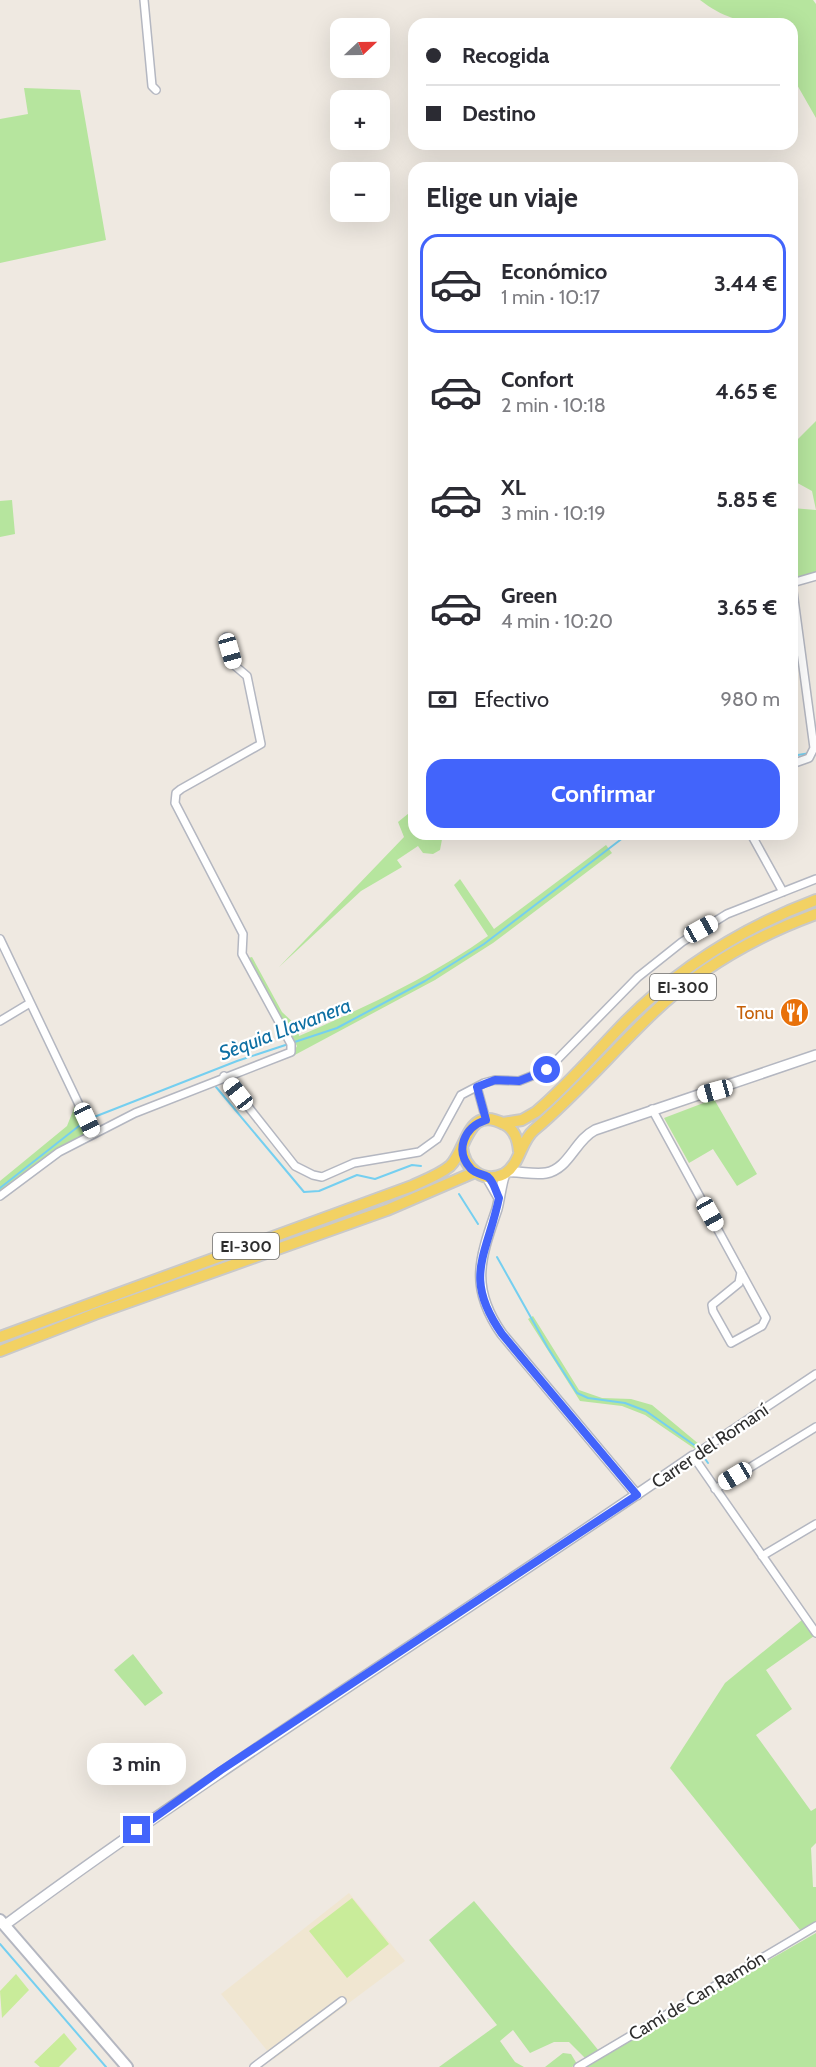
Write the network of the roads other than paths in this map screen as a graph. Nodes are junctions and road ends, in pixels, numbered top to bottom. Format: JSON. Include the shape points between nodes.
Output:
{"nodes":[{"id":1,"x":144,"y":0,"type":"edge"},
{"id":2,"x":156,"y":90,"type":"dead end"},
{"id":3,"x":816,"y":576,"type":"edge"},
{"id":4,"x":798,"y":581,"type":"edge"},
{"id":5,"x":798,"y":628,"type":"edge"},
{"id":6,"x":226,"y":637,"type":"dead end"},
{"id":7,"x":798,"y":762,"type":"edge"},
{"id":8,"x":754,"y":840,"type":"edge"},
{"id":9,"x":816,"y":879,"type":"edge"},
{"id":10,"x":783,"y":892,"type":"junction"},
{"id":11,"x":816,"y":900,"type":"edge"},
{"id":12,"x":816,"y":914,"type":"edge"},
{"id":13,"x":0,"y":939,"type":"edge"},
{"id":14,"x":30,"y":1003,"type":"junction"},
{"id":15,"x":0,"y":1021,"type":"edge"},
{"id":16,"x":816,"y":1055,"type":"edge"},
{"id":17,"x":224,"y":1076,"type":"junction"},
{"id":18,"x":477,"y":1087,"type":"junction"},
{"id":19,"x":652,"y":1109,"type":"junction"},
{"id":20,"x":486,"y":1120,"type":"junction"},
{"id":21,"x":503,"y":1123,"type":"junction"},
{"id":22,"x":93,"y":1134,"type":"junction"},
{"id":23,"x":462,"y":1147,"type":"junction"},
{"id":24,"x":518,"y":1154,"type":"junction"},
{"id":25,"x":475,"y":1172,"type":"junction"},
{"id":26,"x":506,"y":1172,"type":"junction"},
{"id":27,"x":530,"y":1173,"type":"junction"},
{"id":28,"x":487,"y":1177,"type":"junction"},
{"id":29,"x":0,"y":1196,"type":"edge"},
{"id":30,"x":499,"y":1198,"type":"junction"},
{"id":31,"x":741,"y":1272,"type":"junction"},
{"id":32,"x":0,"y":1337,"type":"edge"},
{"id":33,"x":0,"y":1351,"type":"edge"},
{"id":34,"x":816,"y":1374,"type":"edge"},
{"id":35,"x":816,"y":1427,"type":"edge"},
{"id":36,"x":693,"y":1456,"type":"junction"},
{"id":37,"x":715,"y":1489,"type":"junction"},
{"id":38,"x":637,"y":1495,"type":"junction"},
{"id":39,"x":816,"y":1524,"type":"edge"},
{"id":40,"x":762,"y":1556,"type":"junction"},
{"id":41,"x":816,"y":1633,"type":"edge"},
{"id":42,"x":2,"y":1923,"type":"edge"},
{"id":43,"x":816,"y":1926,"type":"edge"},
{"id":44,"x":342,"y":2001,"type":"dead end"},
{"id":45,"x":127,"y":2067,"type":"edge"},
{"id":46,"x":254,"y":2067,"type":"edge"},
{"id":47,"x":578,"y":2067,"type":"edge"}],
"edges":[{"from":1,"to":2,"type":"street","via":[[152,86]]},
{"from":3,"to":4,"type":"street"},
{"from":5,"to":7,"type":"street","via":[[814,748],[809,758]]},
{"from":6,"to":17,"type":"street","via":[[234,665],[247,676],[261,744],[181,789],[175,802],[243,934],[242,954],[291,1044],[291,1052]]},
{"from":8,"to":10,"type":"street"},
{"from":9,"to":10,"type":"street"},
{"from":10,"to":18,"type":"street","via":[[727,914],[682,942],[629,985],[547,1070],[519,1081],[495,1080]]},
{"from":11,"to":21,"type":"main road","number":"EI-300","via":[[758,925],[692,964],[647,1001],[536,1112],[522,1120]]},
{"from":12,"to":24,"type":"main road","number":"EI-300","via":[[748,944],[677,992],[634,1031],[564,1106],[531,1132]]},
{"from":13,"to":14,"type":"street"},
{"from":14,"to":15,"type":"street"},
{"from":14,"to":22,"type":"street"},
{"from":16,"to":19,"type":"street"},
{"from":17,"to":18,"type":"street","via":[[295,1166],[322,1177],[354,1164],[408,1155],[429,1146],[447,1125],[455,1101]]},
{"from":17,"to":22,"type":"street"},
{"from":18,"to":20,"type":"street"},
{"from":19,"to":27,"type":"street","via":[[588,1134],[555,1170]]},
{"from":19,"to":31,"type":"street"},
{"from":20,"to":21,"type":"main road","number":"EI-300"},
{"from":20,"to":23,"type":"main road","number":"EI-300","via":[[469,1130]]},
{"from":21,"to":24,"type":"main road","via":[[514,1131]]},
{"from":22,"to":29,"type":"street","via":[[59,1152]]},
{"from":23,"to":25,"type":"main road","via":[[466,1162]]},
{"from":23,"to":32,"type":"main road","number":"EI-300","via":[[448,1167],[402,1190]]},
{"from":24,"to":26,"type":"main road","number":"EI-300"},
{"from":24,"to":27,"type":"street"},
{"from":25,"to":28,"type":"main road"},
{"from":25,"to":33,"type":"main road","number":"EI-300","via":[[387,1210]]},
{"from":26,"to":27,"type":"street"},
{"from":26,"to":28,"type":"main road"},
{"from":26,"to":30,"type":"street"},
{"from":28,"to":30,"type":"street"},
{"from":30,"to":38,"type":"street","via":[[482,1252],[480,1279],[487,1308],[502,1334]]},
{"from":31,"to":31,"type":"street","via":[[766,1323],[731,1343],[712,1305],[739,1283]]},
{"from":34,"to":36,"type":"street","name":"Carrer del Romaní"},
{"from":35,"to":37,"type":"street"},
{"from":36,"to":37,"type":"street"},
{"from":36,"to":38,"type":"street","name":"Carrer del Romaní"},
{"from":37,"to":40,"type":"street"},
{"from":38,"to":42,"type":"street","name":"Carrer del Romaní","via":[[221,1770]]},
{"from":39,"to":40,"type":"street"},
{"from":40,"to":41,"type":"street"},
{"from":42,"to":45,"type":"main road"},
{"from":43,"to":47,"type":"street","name":"Camí de Can Ramón"},
{"from":44,"to":46,"type":"street"}]}
